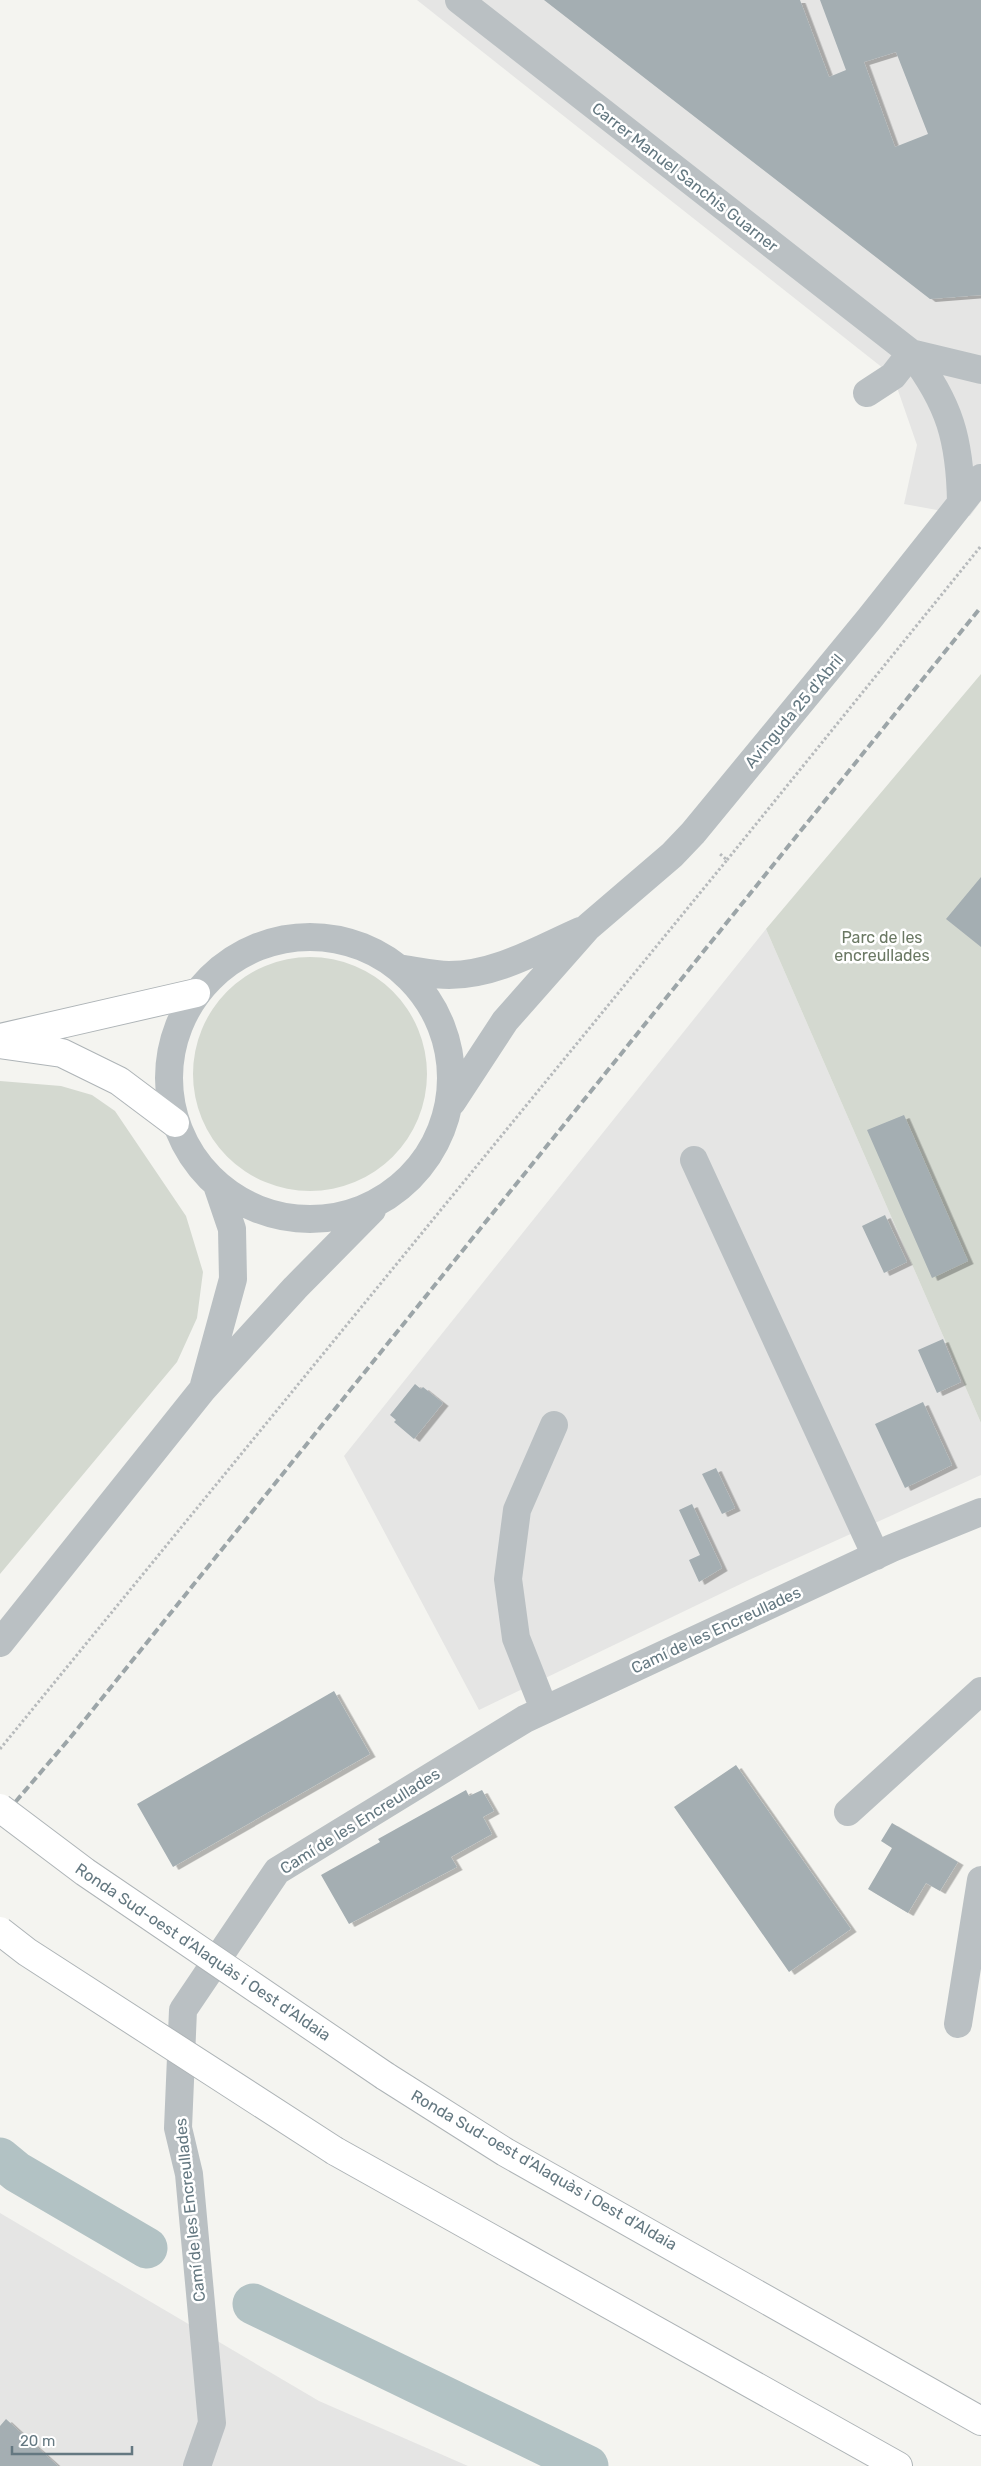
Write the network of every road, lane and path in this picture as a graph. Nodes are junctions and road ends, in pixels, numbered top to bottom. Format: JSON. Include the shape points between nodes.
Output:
{"nodes":[{"id":1,"x":460,"y":0,"type":"edge"},
{"id":2,"x":911,"y":353,"type":"junction"},
{"id":3,"x":981,"y":370,"type":"edge"},
{"id":4,"x":867,"y":393,"type":"dead end"},
{"id":5,"x":981,"y":478,"type":"edge"},
{"id":6,"x":961,"y":503,"type":"junction"},
{"id":7,"x":981,"y":546,"type":"edge"},
{"id":8,"x":693,"y":833,"type":"junction"},
{"id":9,"x":727,"y":860,"type":"junction"},
{"id":10,"x":588,"y":927,"type":"junction"},
{"id":11,"x":403,"y":970,"type":"junction"},
{"id":12,"x":196,"y":992,"type":"junction"},
{"id":13,"x":0,"y":1038,"type":"edge"},
{"id":14,"x":0,"y":1044,"type":"edge"},
{"id":15,"x":450,"y":1106,"type":"junction"},
{"id":16,"x":175,"y":1123,"type":"junction"},
{"id":17,"x":694,"y":1160,"type":"dead end"},
{"id":18,"x":217,"y":1185,"type":"junction"},
{"id":19,"x":382,"y":1200,"type":"junction"},
{"id":20,"x":202,"y":1388,"type":"junction"},
{"id":21,"x":554,"y":1425,"type":"dead end"},
{"id":22,"x":981,"y":1512,"type":"edge"},
{"id":23,"x":876,"y":1556,"type":"junction"},
{"id":24,"x":0,"y":1643,"type":"edge"},
{"id":25,"x":981,"y":1691,"type":"edge"},
{"id":26,"x":544,"y":1709,"type":"junction"},
{"id":27,"x":0,"y":1749,"type":"edge"},
{"id":28,"x":0,"y":1808,"type":"edge"},
{"id":29,"x":848,"y":1812,"type":"dead end"},
{"id":30,"x":981,"y":1880,"type":"edge"},
{"id":31,"x":0,"y":1931,"type":"edge"},
{"id":32,"x":958,"y":2024,"type":"dead end"},
{"id":33,"x":981,"y":2420,"type":"edge"},
{"id":34,"x":197,"y":2466,"type":"edge"},
{"id":35,"x":898,"y":2466,"type":"edge"}],
"edges":[{"from":1,"to":2,"type":"street","name":"Carrer Manuel Sanchis Guarner"},
{"from":2,"to":3,"type":"street","name":"Carrer Manuel Sanchis Guarner"},
{"from":2,"to":4,"type":"street","via":[[893,376]]},
{"from":2,"to":6,"type":"street","name":"Carrer Manuel Sanchis Guarner","via":[[938,392],[954,432]]},
{"from":5,"to":6,"type":"street","name":"Avinguda 25 d'Abril"},
{"from":6,"to":8,"type":"street","name":"Avinguda 25 d'Abril"},
{"from":7,"to":9,"type":"path"},
{"from":8,"to":9,"type":"path"},
{"from":8,"to":10,"type":"street","name":"Avinguda 25 d'Abril"},
{"from":9,"to":27,"type":"path"},
{"from":10,"to":11,"type":"street","name":"Avinguda 25 d'Abril","via":[[502,966],[449,975]]},
{"from":10,"to":15,"type":"street","name":"Avinguda 25 d'Abril","via":[[505,1021]]},
{"from":11,"to":12,"type":"street","via":[[364,946],[318,936],[272,941],[230,961]]},
{"from":11,"to":15,"type":"street","via":[[428,998],[445,1031],[452,1068]]},
{"from":12,"to":13,"type":"main road"},
{"from":12,"to":16,"type":"street","via":[[176,1033],[168,1078]]},
{"from":14,"to":16,"type":"main road","via":[[62,1053],[119,1081]]},
{"from":15,"to":19,"type":"street","via":[[436,1144],[413,1175]]},
{"from":16,"to":18,"type":"street","via":[[192,1156]]},
{"from":17,"to":23,"type":"street"},
{"from":18,"to":19,"type":"street","via":[[254,1208],[297,1219],[341,1216]]},
{"from":18,"to":20,"type":"street","via":[[232,1229],[233,1279]]},
{"from":19,"to":20,"type":"street"},
{"from":20,"to":24,"type":"street"},
{"from":21,"to":26,"type":"street","via":[[517,1510],[508,1579],[516,1638]]},
{"from":22,"to":23,"type":"street","name":"Camí de les Encreullades"},
{"from":23,"to":26,"type":"street","name":"Camí de les Encreullades"},
{"from":25,"to":29,"type":"street"},
{"from":26,"to":34,"type":"street","name":"Camí de les Encreullades","via":[[277,1871],[183,2010],[178,2128],[189,2174],[212,2423]]},
{"from":28,"to":33,"type":"main road","name":"Ronda Sud-oest d'Alaquàs i Oest d'Aldaia","bridge":true,"via":[[85,1872],[385,2076],[505,2152]]},
{"from":30,"to":32,"type":"street"},
{"from":31,"to":35,"type":"main road","bridge":true,"via":[[27,1952],[335,2151]]}]}
